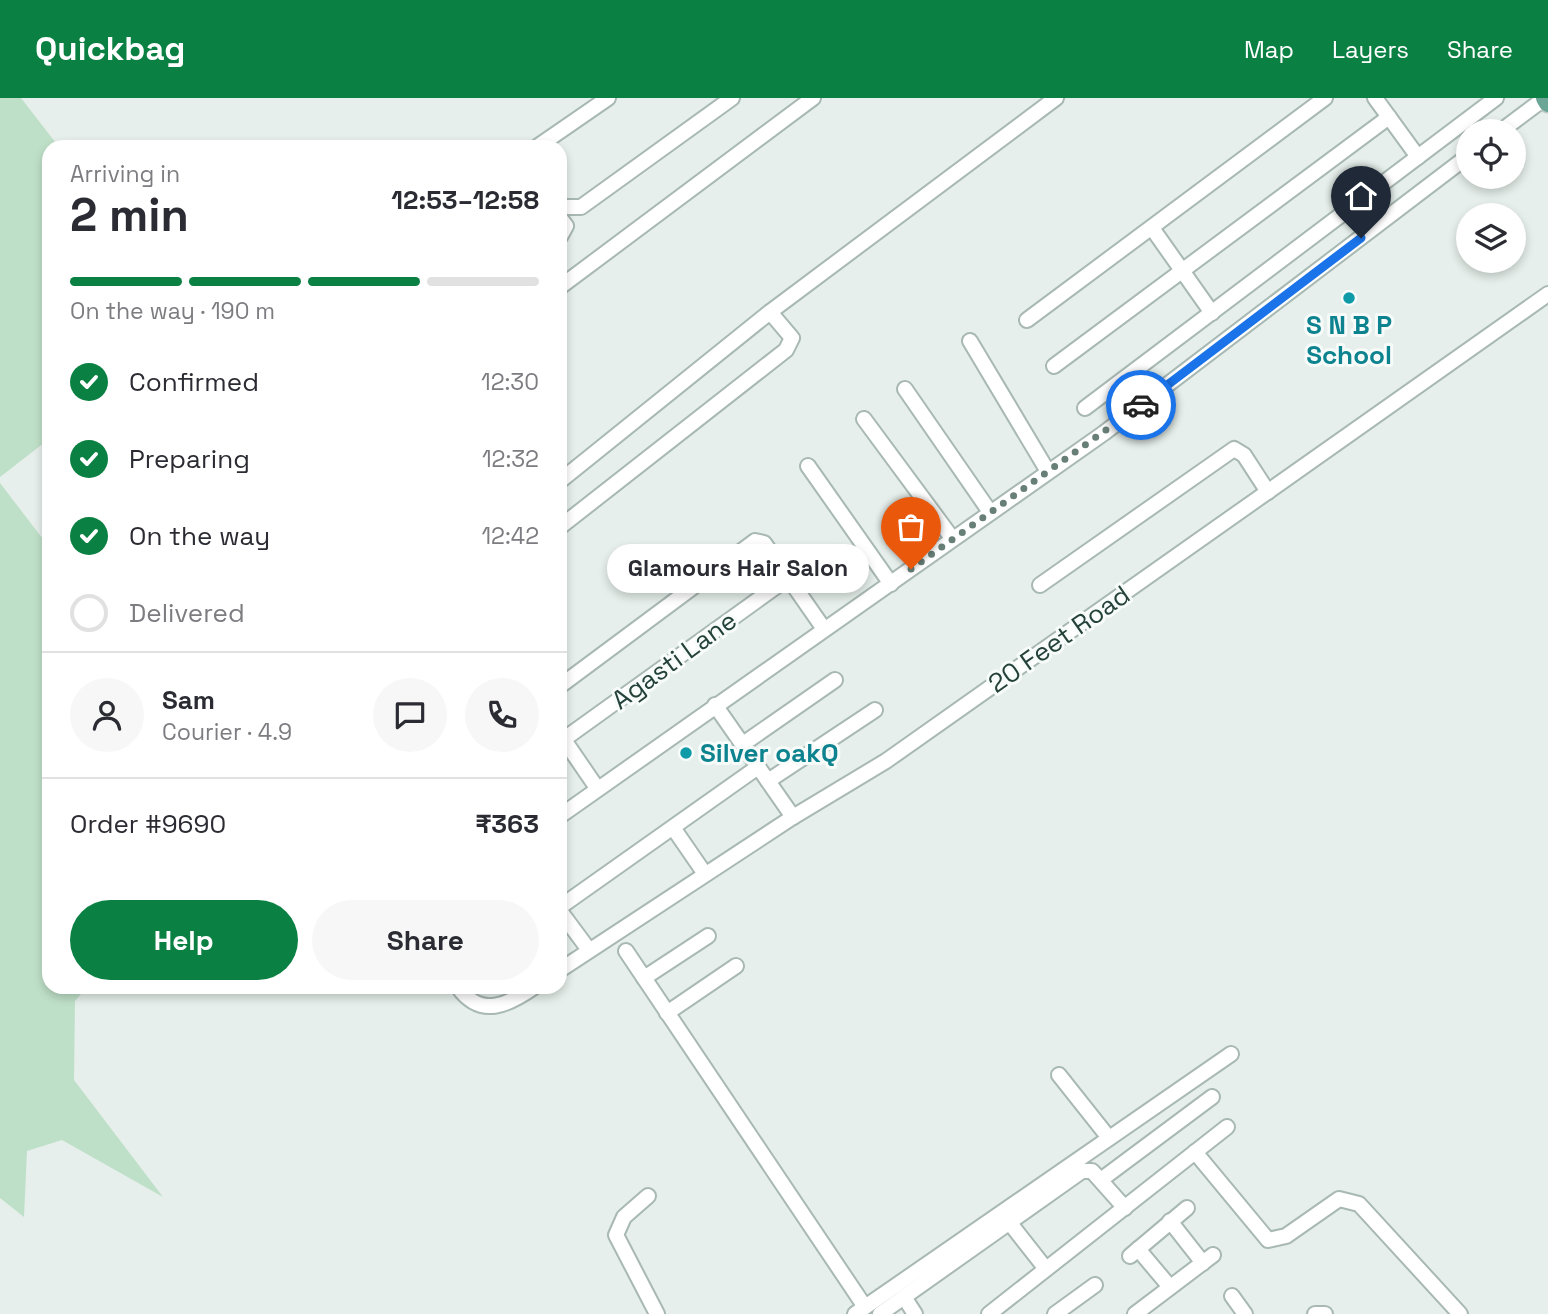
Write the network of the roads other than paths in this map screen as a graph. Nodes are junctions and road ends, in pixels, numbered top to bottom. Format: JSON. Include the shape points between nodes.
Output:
{"nodes":[{"id":1,"x":608,"y":98,"type":"edge"},
{"id":2,"x":732,"y":98,"type":"edge"},
{"id":3,"x":813,"y":98,"type":"edge"},
{"id":4,"x":1056,"y":98,"type":"edge"},
{"id":5,"x":1325,"y":98,"type":"edge"},
{"id":6,"x":1375,"y":98,"type":"edge"},
{"id":7,"x":1496,"y":98,"type":"edge"},
{"id":8,"x":1545,"y":98,"type":"edge"},
{"id":9,"x":1548,"y":103,"type":"edge"},
{"id":10,"x":1389,"y":117,"type":"junction"},
{"id":11,"x":1517,"y":119,"type":"edge"},
{"id":12,"x":547,"y":140,"type":"edge"},
{"id":13,"x":1418,"y":157,"type":"junction"},
{"id":14,"x":1456,"y":165,"type":"edge"},
{"id":15,"x":567,"y":207,"type":"edge"},
{"id":16,"x":1152,"y":228,"type":"junction"},
{"id":17,"x":1182,"y":270,"type":"junction"},
{"id":18,"x":567,"y":282,"type":"edge"},
{"id":19,"x":1548,"y":294,"type":"edge"},
{"id":20,"x":770,"y":312,"type":"junction"},
{"id":21,"x":1212,"y":313,"type":"junction"},
{"id":22,"x":1027,"y":320,"type":"dead end"},
{"id":23,"x":970,"y":341,"type":"dead end"},
{"id":24,"x":1054,"y":366,"type":"dead end"},
{"id":25,"x":905,"y":389,"type":"dead end"},
{"id":26,"x":1085,"y":408,"type":"dead end"},
{"id":27,"x":864,"y":419,"type":"dead end"},
{"id":28,"x":808,"y":467,"type":"dead end"},
{"id":29,"x":1047,"y":470,"type":"junction"},
{"id":30,"x":567,"y":475,"type":"edge"},
{"id":31,"x":1268,"y":492,"type":"junction"},
{"id":32,"x":990,"y":512,"type":"junction"},
{"id":33,"x":567,"y":522,"type":"edge"},
{"id":34,"x":951,"y":538,"type":"junction"},
{"id":35,"x":788,"y":579,"type":"junction"},
{"id":36,"x":891,"y":584,"type":"junction"},
{"id":37,"x":1040,"y":585,"type":"dead end"},
{"id":38,"x":824,"y":629,"type":"junction"},
{"id":39,"x":835,"y":680,"type":"dead end"},
{"id":40,"x":567,"y":681,"type":"edge"},
{"id":41,"x":715,"y":705,"type":"junction"},
{"id":42,"x":875,"y":710,"type":"dead end"},
{"id":43,"x":567,"y":734,"type":"edge"},
{"id":44,"x":743,"y":744,"type":"junction"},
{"id":45,"x":567,"y":746,"type":"edge"},
{"id":46,"x":758,"y":767,"type":"junction"},
{"id":47,"x":768,"y":781,"type":"junction"},
{"id":48,"x":597,"y":788,"type":"junction"},
{"id":49,"x":567,"y":811,"type":"edge"},
{"id":50,"x":793,"y":817,"type":"junction"},
{"id":51,"x":674,"y":828,"type":"junction"},
{"id":52,"x":705,"y":874,"type":"junction"},
{"id":53,"x":567,"y":904,"type":"edge"},
{"id":54,"x":567,"y":919,"type":"edge"},
{"id":55,"x":708,"y":936,"type":"dead end"},
{"id":56,"x":589,"y":950,"type":"junction"},
{"id":57,"x":626,"y":951,"type":"dead end"},
{"id":58,"x":567,"y":965,"type":"edge"},
{"id":59,"x":736,"y":966,"type":"dead end"},
{"id":60,"x":644,"y":978,"type":"junction"},
{"id":61,"x":465,"y":994,"type":"edge"},
{"id":62,"x":524,"y":994,"type":"edge"},
{"id":63,"x":667,"y":1013,"type":"junction"},
{"id":64,"x":1231,"y":1054,"type":"dead end"},
{"id":65,"x":1059,"y":1075,"type":"dead end"},
{"id":66,"x":1212,"y":1097,"type":"dead end"},
{"id":67,"x":1227,"y":1127,"type":"dead end"},
{"id":68,"x":1109,"y":1138,"type":"junction"},
{"id":69,"x":1195,"y":1152,"type":"junction"},
{"id":70,"x":1102,"y":1179,"type":"junction"},
{"id":71,"x":648,"y":1196,"type":"dead end"},
{"id":72,"x":1125,"y":1208,"type":"junction"},
{"id":73,"x":1187,"y":1208,"type":"dead end"},
{"id":74,"x":1170,"y":1221,"type":"junction"},
{"id":75,"x":1010,"y":1222,"type":"junction"},
{"id":76,"x":1046,"y":1269,"type":"junction"},
{"id":77,"x":1095,"y":1285,"type":"dead end"},
{"id":78,"x":1170,"y":1287,"type":"junction"},
{"id":79,"x":1232,"y":1296,"type":"dead end"},
{"id":80,"x":904,"y":1297,"type":"junction"},
{"id":81,"x":860,"y":1310,"type":"edge"},
{"id":82,"x":657,"y":1314,"type":"edge"},
{"id":83,"x":880,"y":1314,"type":"edge"},
{"id":84,"x":915,"y":1314,"type":"edge"},
{"id":85,"x":989,"y":1314,"type":"edge"},
{"id":86,"x":1055,"y":1314,"type":"edge"},
{"id":87,"x":1135,"y":1314,"type":"edge"},
{"id":88,"x":1245,"y":1314,"type":"edge"},
{"id":89,"x":1315,"y":1314,"type":"edge"},
{"id":90,"x":1325,"y":1314,"type":"edge"},
{"id":91,"x":1460,"y":1314,"type":"edge"}],
"edges":[{"from":1,"to":12,"type":"street"},
{"from":2,"to":15,"type":"street","via":[[581,207]]},
{"from":3,"to":18,"type":"street"},
{"from":4,"to":20,"type":"street"},
{"from":5,"to":16,"type":"street"},
{"from":6,"to":10,"type":"street"},
{"from":7,"to":13,"type":"street"},
{"from":8,"to":9,"type":"main road"},
{"from":8,"to":11,"type":"street"},
{"from":10,"to":13,"type":"street"},
{"from":10,"to":17,"type":"street"},
{"from":13,"to":21,"type":"street"},
{"from":14,"to":29,"type":"street","via":[[1104,433]]},
{"from":16,"to":17,"type":"street"},
{"from":16,"to":22,"type":"street"},
{"from":17,"to":21,"type":"street"},
{"from":17,"to":24,"type":"street"},
{"from":19,"to":31,"type":"street","name":"20 Feet Road"},
{"from":20,"to":30,"type":"street"},
{"from":20,"to":33,"type":"street","via":[[792,338],[786,350]]},
{"from":21,"to":26,"type":"street"},
{"from":23,"to":29,"type":"street"},
{"from":25,"to":32,"type":"street"},
{"from":27,"to":34,"type":"street"},
{"from":28,"to":36,"type":"street"},
{"from":29,"to":32,"type":"street"},
{"from":31,"to":37,"type":"street","via":[[1244,455],[1234,449]]},
{"from":31,"to":50,"type":"street","name":"20 Feet Road","via":[[886,761]]},
{"from":32,"to":34,"type":"street"},
{"from":34,"to":36,"type":"street"},
{"from":35,"to":38,"type":"street"},
{"from":35,"to":40,"type":"street","via":[[764,543],[755,541]]},
{"from":35,"to":43,"type":"street","name":"Agasti Lane"},
{"from":36,"to":38,"type":"street"},
{"from":38,"to":41,"type":"street"},
{"from":39,"to":44,"type":"street"},
{"from":41,"to":44,"type":"street"},
{"from":41,"to":48,"type":"street"},
{"from":42,"to":47,"type":"street"},
{"from":44,"to":46,"type":"street"},
{"from":45,"to":48,"type":"street"},
{"from":46,"to":47,"type":"street"},
{"from":46,"to":51,"type":"street"},
{"from":47,"to":50,"type":"street"},
{"from":48,"to":49,"type":"street"},
{"from":50,"to":52,"type":"street","name":"20 Feet Road"},
{"from":51,"to":52,"type":"street"},
{"from":51,"to":53,"type":"street"},
{"from":52,"to":56,"type":"street","name":"20 Feet Road"},
{"from":54,"to":56,"type":"street"},
{"from":55,"to":60,"type":"street"},
{"from":56,"to":58,"type":"street","name":"20 Feet Road"},
{"from":57,"to":60,"type":"street"},
{"from":59,"to":63,"type":"street"},
{"from":60,"to":63,"type":"street"},
{"from":61,"to":62,"type":"street","via":[[488,1007],[510,1003]]},
{"from":63,"to":81,"type":"street"},
{"from":64,"to":68,"type":"street"},
{"from":65,"to":68,"type":"street"},
{"from":66,"to":70,"type":"street"},
{"from":67,"to":69,"type":"street"},
{"from":68,"to":81,"type":"street"},
{"from":69,"to":72,"type":"street"},
{"from":69,"to":91,"type":"street","via":[[1268,1240],[1286,1236],[1339,1199],[1359,1204]]},
{"from":70,"to":72,"type":"street"},
{"from":70,"to":75,"type":"street","via":[[1092,1171],[1082,1171]]},
{"from":71,"to":82,"type":"street","via":[[624,1217],[616,1235]]},
{"from":72,"to":76,"type":"street"},
{"from":73,"to":74,"type":"street"},
{"from":74,"to":78,"type":"street","via":[[1134,1252]]},
{"from":74,"to":78,"type":"street","via":[[1208,1259]]},
{"from":75,"to":76,"type":"street"},
{"from":75,"to":80,"type":"street"},
{"from":76,"to":85,"type":"street"},
{"from":77,"to":86,"type":"street"},
{"from":78,"to":87,"type":"street"},
{"from":79,"to":88,"type":"street"},
{"from":80,"to":83,"type":"street"},
{"from":80,"to":84,"type":"street"},
{"from":89,"to":90,"type":"street"}]}
